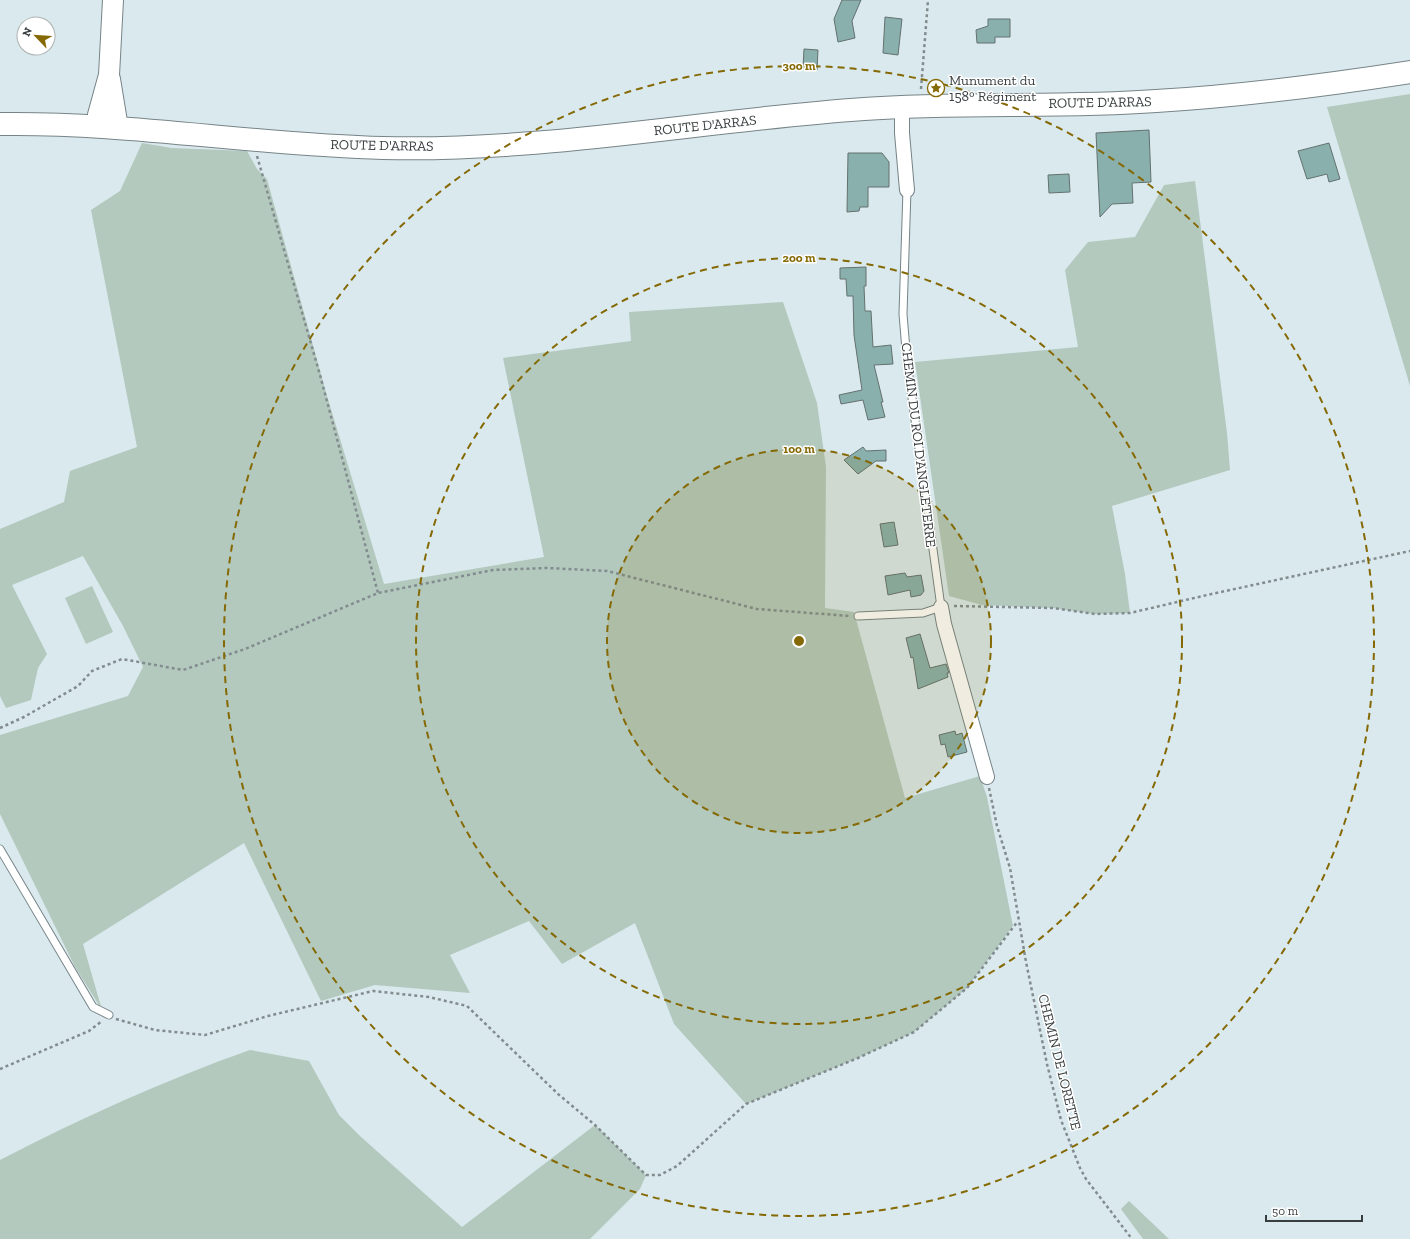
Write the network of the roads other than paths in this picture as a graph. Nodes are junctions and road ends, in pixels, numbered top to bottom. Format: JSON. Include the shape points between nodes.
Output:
{"nodes":[{"id":1,"x":113,"y":0,"type":"edge"},
{"id":2,"x":1410,"y":72,"type":"edge"},
{"id":3,"x":911,"y":106,"type":"junction"},
{"id":4,"x":0,"y":124,"type":"edge"},
{"id":5,"x":108,"y":127,"type":"junction"},
{"id":6,"x":907,"y":190,"type":"joint"},
{"id":7,"x":941,"y":606,"type":"junction"},
{"id":8,"x":858,"y":616,"type":"road end"},
{"id":9,"x":987,"y":777,"type":"dead end"},
{"id":10,"x":0,"y":848,"type":"edge"},
{"id":11,"x":109,"y":1015,"type":"road end"}],
"edges":[{"from":1,"to":5,"type":"street","via":[[109,75],[114,98]]},
{"from":2,"to":3,"type":"main road","name":"ROUTE D'ARRAS","via":[[1305,88],[1156,101]]},
{"from":3,"to":5,"type":"main road","name":"ROUTE D'ARRAS","via":[[569,140],[467,146],[384,148]]},
{"from":3,"to":6,"type":"street","name":"CHEMIN DU ROI D'ANGLETERRE","via":[[902,133]]},
{"from":4,"to":5,"type":"main road","name":"ROUTE D'ARRAS","via":[[48,123]]},
{"from":6,"to":7,"type":"lane","name":"CHEMIN DU ROI D'ANGLETERRE","via":[[904,321],[908,370]]},
{"from":7,"to":8,"type":"lane","via":[[922,613]]},
{"from":7,"to":9,"type":"street","name":"CHEMIN DU ROI D'ANGLETERRE"},
{"from":10,"to":11,"type":"lane","via":[[93,1007]]}]}
